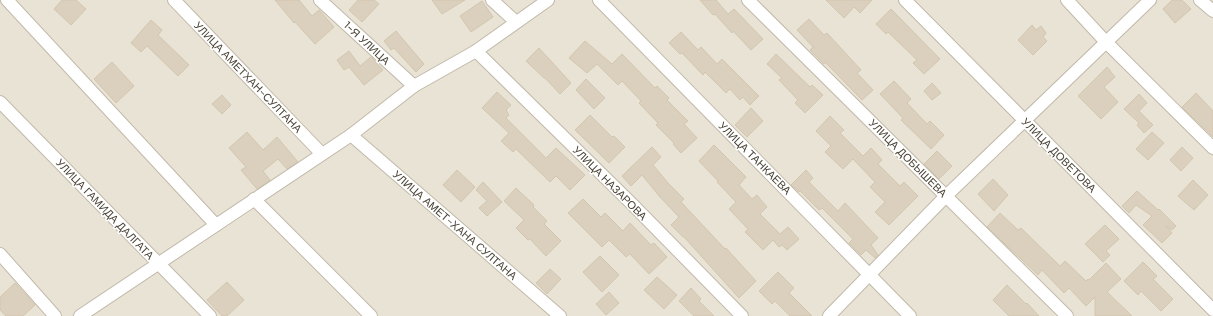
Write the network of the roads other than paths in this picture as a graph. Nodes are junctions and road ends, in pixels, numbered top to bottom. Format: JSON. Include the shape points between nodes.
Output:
{"nodes":[{"id":1,"x":6,"y":0,"type":"edge"},
{"id":2,"x":174,"y":0,"type":"edge"},
{"id":3,"x":320,"y":0,"type":"edge"},
{"id":4,"x":492,"y":0,"type":"edge"},
{"id":5,"x":548,"y":0,"type":"edge"},
{"id":6,"x":599,"y":0,"type":"edge"},
{"id":7,"x":748,"y":0,"type":"edge"},
{"id":8,"x":905,"y":0,"type":"edge"},
{"id":9,"x":1067,"y":0,"type":"edge"},
{"id":10,"x":1150,"y":0,"type":"edge"},
{"id":11,"x":1200,"y":0,"type":"edge"},
{"id":12,"x":1213,"y":11,"type":"edge"},
{"id":13,"x":516,"y":22,"type":"junction"},
{"id":14,"x":1105,"y":42,"type":"junction"},
{"id":15,"x":476,"y":51,"type":"junction"},
{"id":16,"x":414,"y":86,"type":"junction"},
{"id":17,"x":0,"y":102,"type":"edge"},
{"id":18,"x":1026,"y":121,"type":"junction"},
{"id":19,"x":351,"y":135,"type":"junction"},
{"id":20,"x":1213,"y":148,"type":"edge"},
{"id":21,"x":322,"y":154,"type":"junction"},
{"id":22,"x":946,"y":196,"type":"junction"},
{"id":23,"x":254,"y":199,"type":"junction"},
{"id":24,"x":216,"y":225,"type":"junction"},
{"id":25,"x":0,"y":254,"type":"edge"},
{"id":26,"x":158,"y":264,"type":"junction"},
{"id":27,"x":870,"y":275,"type":"junction"},
{"id":28,"x":1213,"y":310,"type":"edge"},
{"id":29,"x":55,"y":316,"type":"edge"},
{"id":30,"x":80,"y":316,"type":"edge"},
{"id":31,"x":210,"y":316,"type":"edge"},
{"id":32,"x":372,"y":316,"type":"edge"},
{"id":33,"x":560,"y":316,"type":"edge"},
{"id":34,"x":742,"y":316,"type":"edge"},
{"id":35,"x":829,"y":316,"type":"edge"},
{"id":36,"x":910,"y":316,"type":"edge"},
{"id":37,"x":1067,"y":316,"type":"edge"}],
"edges":[{"from":1,"to":24,"type":"street"},
{"from":2,"to":21,"type":"street","name":"УЛИЦА АМЕТХАН-СУЛТАНА"},
{"from":3,"to":16,"type":"street","name":"1-Я УЛИЦА"},
{"from":4,"to":13,"type":"street"},
{"from":5,"to":13,"type":"street"},
{"from":6,"to":27,"type":"street","name":"УЛИЦА ТАНКАЕВА"},
{"from":7,"to":22,"type":"street","name":"УЛИЦА ДОБЫШЕВА"},
{"from":8,"to":18,"type":"street","name":"УЛИЦА ДОВЕТОВА"},
{"from":9,"to":14,"type":"street"},
{"from":10,"to":14,"type":"street"},
{"from":11,"to":12,"type":"street"},
{"from":13,"to":15,"type":"street"},
{"from":14,"to":18,"type":"street"},
{"from":14,"to":20,"type":"street"},
{"from":15,"to":16,"type":"street"},
{"from":15,"to":34,"type":"street","name":"УЛИЦА НАЗАРОВА"},
{"from":16,"to":19,"type":"street"},
{"from":17,"to":26,"type":"street","name":"УЛИЦА ГАМИДА ДАЛГАТА"},
{"from":18,"to":22,"type":"street"},
{"from":18,"to":28,"type":"street","name":"УЛИЦА ДОВЕТОВА"},
{"from":19,"to":21,"type":"street"},
{"from":19,"to":33,"type":"street","name":"УЛИЦА АМЕТ-ХАНА СУЛТАНА"},
{"from":21,"to":23,"type":"street"},
{"from":22,"to":27,"type":"street"},
{"from":22,"to":37,"type":"street","name":"УЛИЦА ДОБЫШЕВА"},
{"from":23,"to":24,"type":"street"},
{"from":23,"to":32,"type":"street"},
{"from":24,"to":26,"type":"street"},
{"from":25,"to":29,"type":"street"},
{"from":26,"to":30,"type":"street"},
{"from":26,"to":31,"type":"street","name":"УЛИЦА ГАМИДА ДАЛГАТА"},
{"from":27,"to":35,"type":"street"},
{"from":27,"to":36,"type":"street","name":"УЛИЦА ТАНКАЕВА"}]}
